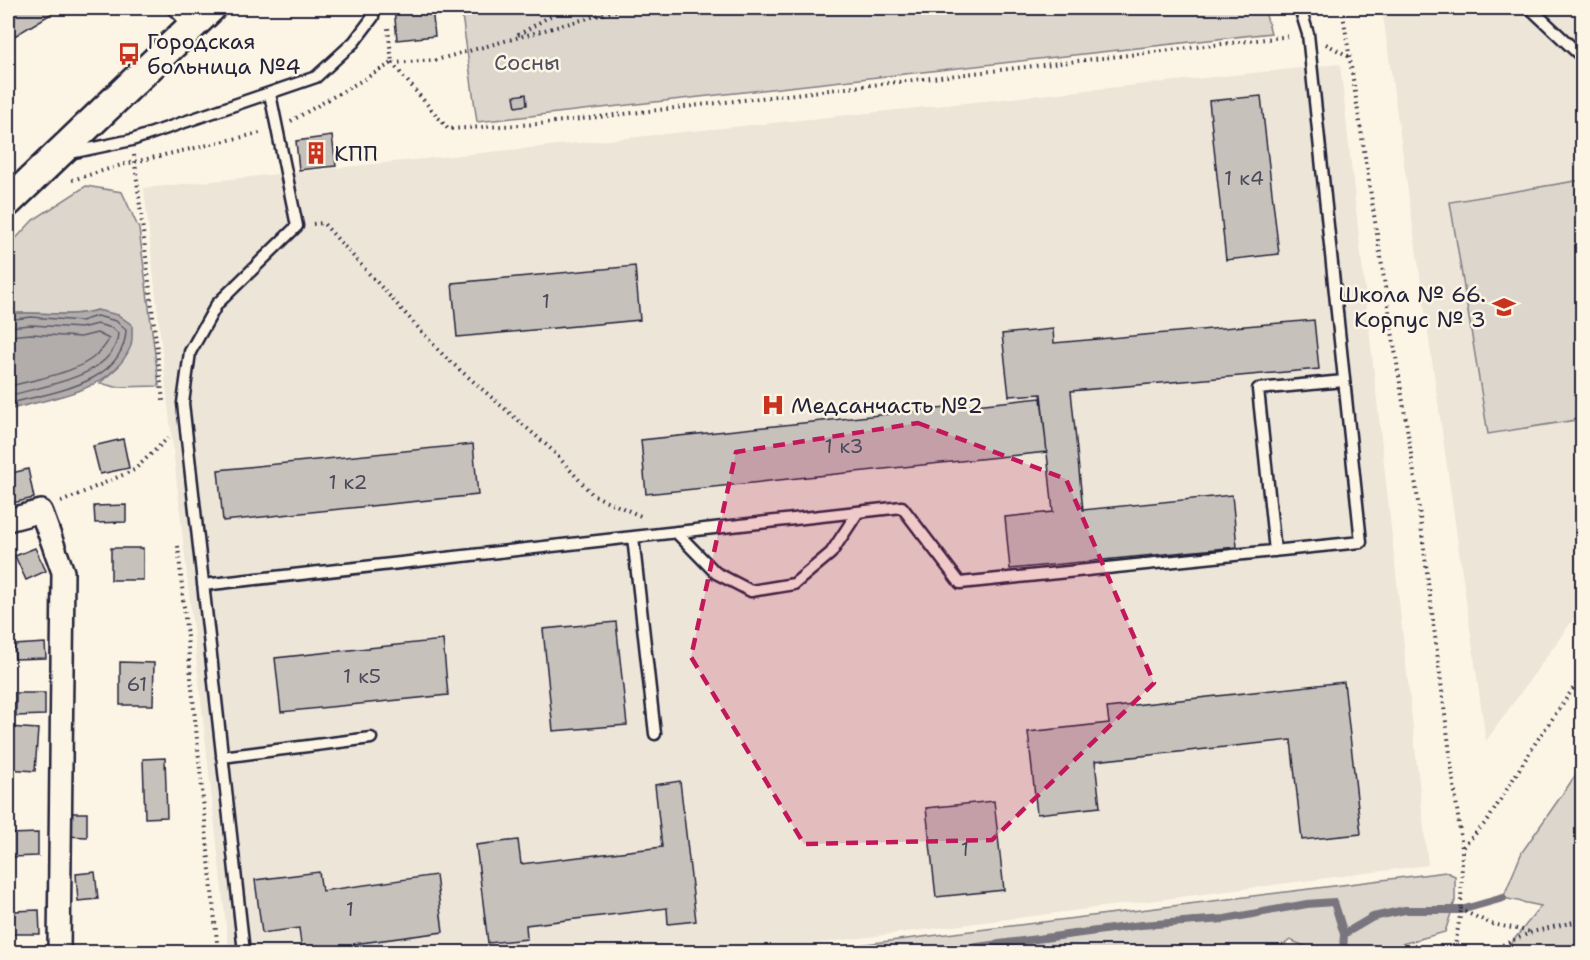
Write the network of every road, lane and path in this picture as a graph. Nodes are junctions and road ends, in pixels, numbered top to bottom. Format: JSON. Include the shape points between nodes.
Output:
{"nodes":[{"id":1,"x":372,"y":8,"type":"edge"},
{"id":2,"x":564,"y":8,"type":"edge"},
{"id":3,"x":625,"y":8,"type":"edge"},
{"id":4,"x":1300,"y":8,"type":"edge"},
{"id":5,"x":1342,"y":8,"type":"edge"},
{"id":6,"x":1530,"y":8,"type":"edge"},
{"id":7,"x":191,"y":14,"type":"edge"},
{"id":8,"x":1308,"y":34,"type":"junction"},
{"id":9,"x":512,"y":38,"type":"junction"},
{"id":10,"x":1582,"y":57,"type":"edge"},
{"id":11,"x":270,"y":94,"type":"junction"},
{"id":12,"x":132,"y":140,"type":"junction"},
{"id":13,"x":57,"y":156,"type":"junction"},
{"id":14,"x":8,"y":202,"type":"edge"},
{"id":15,"x":297,"y":226,"type":"junction"},
{"id":16,"x":1344,"y":381,"type":"junction"},
{"id":17,"x":164,"y":409,"type":"dead end"},
{"id":18,"x":166,"y":428,"type":"dead end"},
{"id":19,"x":168,"y":438,"type":"junction"},
{"id":20,"x":169,"y":449,"type":"dead end"},
{"id":21,"x":41,"y":510,"type":"junction"},
{"id":22,"x":858,"y":512,"type":"junction"},
{"id":23,"x":8,"y":520,"type":"edge"},
{"id":24,"x":676,"y":532,"type":"junction"},
{"id":25,"x":633,"y":537,"type":"junction"},
{"id":26,"x":178,"y":543,"type":"dead end"},
{"id":27,"x":1275,"y":551,"type":"junction"},
{"id":28,"x":203,"y":585,"type":"junction"},
{"id":29,"x":1582,"y":676,"type":"edge"},
{"id":30,"x":655,"y":734,"type":"dead end"},
{"id":31,"x":371,"y":738,"type":"dead end"},
{"id":32,"x":222,"y":757,"type":"junction"},
{"id":33,"x":1462,"y":848,"type":"junction"},
{"id":34,"x":1461,"y":910,"type":"junction"},
{"id":35,"x":1582,"y":920,"type":"edge"},
{"id":36,"x":1532,"y":932,"type":"junction"},
{"id":37,"x":59,"y":952,"type":"edge"},
{"id":38,"x":218,"y":952,"type":"edge"},
{"id":39,"x":244,"y":952,"type":"edge"},
{"id":40,"x":1454,"y":952,"type":"edge"},
{"id":41,"x":1486,"y":952,"type":"edge"}],
"edges":[{"from":1,"to":11,"type":"lane","via":[[373,17],[354,42],[316,77]]},
{"from":2,"to":9,"type":"path"},
{"from":3,"to":9,"type":"path"},
{"from":4,"to":8,"type":"lane"},
{"from":5,"to":33,"type":"path","via":[[1416,486]]},
{"from":6,"to":10,"type":"lane"},
{"from":7,"to":13,"type":"street"},
{"from":8,"to":9,"type":"path","via":[[538,124],[448,129],[392,63],[436,60]]},
{"from":8,"to":16,"type":"lane"},
{"from":11,"to":12,"type":"lane"},
{"from":11,"to":15,"type":"lane"},
{"from":12,"to":13,"type":"lane"},
{"from":12,"to":17,"type":"path"},
{"from":13,"to":14,"type":"street"},
{"from":15,"to":24,"type":"path","via":[[323,223],[444,356],[551,449],[593,495]]},
{"from":15,"to":28,"type":"lane","via":[[217,304],[190,352],[183,403]]},
{"from":16,"to":27,"type":"lane","via":[[1361,542]]},
{"from":16,"to":27,"type":"lane","via":[[1258,389]]},
{"from":18,"to":19,"type":"path"},
{"from":19,"to":20,"type":"path"},
{"from":19,"to":21,"type":"path","via":[[134,470]]},
{"from":21,"to":23,"type":"street"},
{"from":21,"to":37,"type":"street","via":[[63,572]]},
{"from":22,"to":24,"type":"lane"},
{"from":22,"to":24,"type":"lane","via":[[831,553],[794,584],[751,591],[716,573]]},
{"from":22,"to":27,"type":"lane","via":[[902,507],[960,583]]},
{"from":24,"to":25,"type":"lane"},
{"from":25,"to":28,"type":"lane"},
{"from":25,"to":30,"type":"lane"},
{"from":26,"to":38,"type":"path"},
{"from":28,"to":32,"type":"lane"},
{"from":29,"to":33,"type":"path","via":[[1488,820]]},
{"from":31,"to":32,"type":"lane"},
{"from":32,"to":39,"type":"lane"},
{"from":33,"to":34,"type":"path"},
{"from":34,"to":36,"type":"path","via":[[1492,924]]},
{"from":34,"to":40,"type":"path"},
{"from":35,"to":36,"type":"path"},
{"from":36,"to":41,"type":"path"}]}
